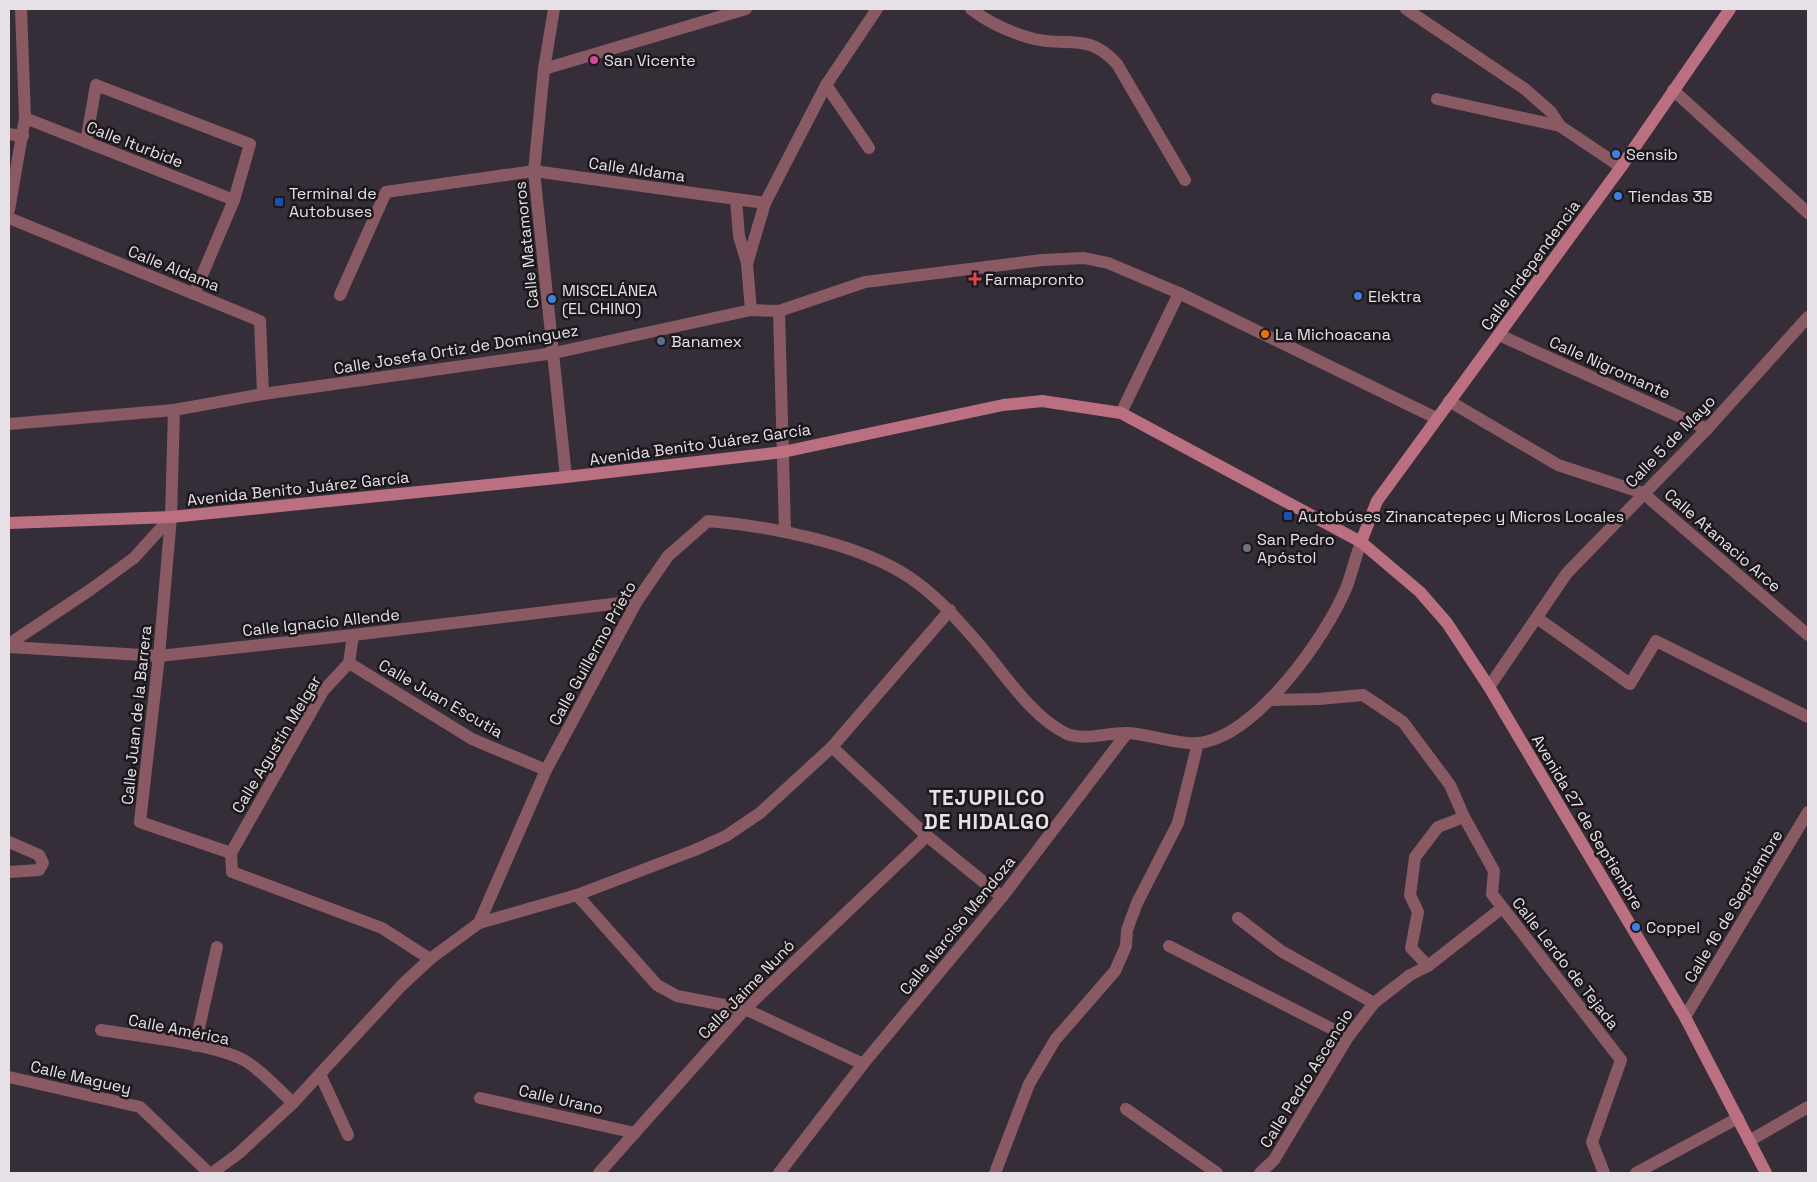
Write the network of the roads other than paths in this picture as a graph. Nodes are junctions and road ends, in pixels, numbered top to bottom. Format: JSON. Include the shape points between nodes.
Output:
{"nodes":[{"id":1,"x":21,"y":9,"type":"edge"},
{"id":2,"x":554,"y":9,"type":"edge"},
{"id":3,"x":746,"y":9,"type":"edge"},
{"id":4,"x":877,"y":9,"type":"edge"},
{"id":5,"x":971,"y":9,"type":"edge"},
{"id":6,"x":1406,"y":9,"type":"edge"},
{"id":7,"x":1730,"y":9,"type":"edge"},
{"id":8,"x":544,"y":69,"type":"junction"},
{"id":9,"x":826,"y":85,"type":"junction"},
{"id":10,"x":1674,"y":90,"type":"junction"},
{"id":11,"x":1437,"y":99,"type":"dead end"},
{"id":12,"x":25,"y":118,"type":"junction"},
{"id":13,"x":1560,"y":126,"type":"junction"},
{"id":14,"x":9,"y":134,"type":"edge"},
{"id":15,"x":23,"y":136,"type":"junction"},
{"id":16,"x":86,"y":142,"type":"junction"},
{"id":17,"x":869,"y":148,"type":"dead end"},
{"id":18,"x":1621,"y":167,"type":"junction"},
{"id":19,"x":534,"y":171,"type":"junction"},
{"id":20,"x":1185,"y":180,"type":"dead end"},
{"id":21,"x":234,"y":200,"type":"junction"},
{"id":22,"x":736,"y":200,"type":"junction"},
{"id":23,"x":765,"y":203,"type":"junction"},
{"id":24,"x":9,"y":210,"type":"edge"},
{"id":25,"x":1808,"y":213,"type":"edge"},
{"id":26,"x":9,"y":218,"type":"edge"},
{"id":27,"x":747,"y":264,"type":"junction"},
{"id":28,"x":1179,"y":292,"type":"junction"},
{"id":29,"x":194,"y":294,"type":"junction"},
{"id":30,"x":340,"y":295,"type":"dead end"},
{"id":31,"x":751,"y":310,"type":"junction"},
{"id":32,"x":779,"y":311,"type":"junction"},
{"id":33,"x":1808,"y":317,"type":"edge"},
{"id":34,"x":1499,"y":334,"type":"junction"},
{"id":35,"x":554,"y":353,"type":"junction"},
{"id":36,"x":263,"y":394,"type":"junction"},
{"id":37,"x":1449,"y":401,"type":"junction"},
{"id":38,"x":174,"y":410,"type":"junction"},
{"id":39,"x":1122,"y":413,"type":"junction"},
{"id":40,"x":1436,"y":418,"type":"junction"},
{"id":41,"x":9,"y":424,"type":"edge"},
{"id":42,"x":1706,"y":428,"type":"junction"},
{"id":43,"x":783,"y":452,"type":"junction"},
{"id":44,"x":566,"y":478,"type":"junction"},
{"id":45,"x":1643,"y":493,"type":"junction"},
{"id":46,"x":171,"y":517,"type":"junction"},
{"id":47,"x":9,"y":523,"type":"edge"},
{"id":48,"x":785,"y":532,"type":"junction"},
{"id":49,"x":1360,"y":542,"type":"junction"},
{"id":50,"x":637,"y":601,"type":"junction"},
{"id":51,"x":950,"y":610,"type":"junction"},
{"id":52,"x":1537,"y":618,"type":"junction"},
{"id":53,"x":354,"y":635,"type":"junction"},
{"id":54,"x":1808,"y":635,"type":"edge"},
{"id":55,"x":9,"y":646,"type":"edge"},
{"id":56,"x":159,"y":656,"type":"junction"},
{"id":57,"x":349,"y":663,"type":"junction"},
{"id":58,"x":1489,"y":687,"type":"junction"},
{"id":59,"x":1269,"y":700,"type":"junction"},
{"id":60,"x":1808,"y":717,"type":"edge"},
{"id":61,"x":1127,"y":733,"type":"junction"},
{"id":62,"x":1198,"y":743,"type":"junction"},
{"id":63,"x":832,"y":748,"type":"junction"},
{"id":64,"x":546,"y":770,"type":"junction"},
{"id":65,"x":1808,"y":812,"type":"edge"},
{"id":66,"x":1464,"y":817,"type":"junction"},
{"id":67,"x":926,"y":836,"type":"junction"},
{"id":68,"x":9,"y":842,"type":"edge"},
{"id":69,"x":231,"y":853,"type":"junction"},
{"id":70,"x":9,"y":872,"type":"edge"},
{"id":71,"x":577,"y":895,"type":"junction"},
{"id":72,"x":1002,"y":897,"type":"junction"},
{"id":73,"x":1502,"y":908,"type":"junction"},
{"id":74,"x":1238,"y":918,"type":"dead end"},
{"id":75,"x":479,"y":924,"type":"junction"},
{"id":76,"x":1169,"y":946,"type":"dead end"},
{"id":77,"x":216,"y":947,"type":"dead end"},
{"id":78,"x":430,"y":959,"type":"junction"},
{"id":79,"x":1428,"y":966,"type":"junction"},
{"id":80,"x":1374,"y":1003,"type":"junction"},
{"id":81,"x":745,"y":1009,"type":"junction"},
{"id":82,"x":1685,"y":1018,"type":"junction"},
{"id":83,"x":101,"y":1030,"type":"dead end"},
{"id":84,"x":1348,"y":1037,"type":"junction"},
{"id":85,"x":195,"y":1046,"type":"junction"},
{"id":86,"x":864,"y":1064,"type":"junction"},
{"id":87,"x":320,"y":1074,"type":"junction"},
{"id":88,"x":9,"y":1078,"type":"edge"},
{"id":89,"x":480,"y":1098,"type":"dead end"},
{"id":90,"x":293,"y":1103,"type":"junction"},
{"id":91,"x":1808,"y":1107,"type":"edge"},
{"id":92,"x":1126,"y":1109,"type":"dead end"},
{"id":93,"x":1738,"y":1118,"type":"junction"},
{"id":94,"x":635,"y":1133,"type":"junction"},
{"id":95,"x":348,"y":1135,"type":"dead end"},
{"id":96,"x":1749,"y":1141,"type":"junction"},
{"id":97,"x":210,"y":1173,"type":"edge"},
{"id":98,"x":599,"y":1173,"type":"edge"},
{"id":99,"x":779,"y":1173,"type":"edge"},
{"id":100,"x":995,"y":1173,"type":"edge"},
{"id":101,"x":1217,"y":1173,"type":"edge"},
{"id":102,"x":1260,"y":1173,"type":"edge"},
{"id":103,"x":1604,"y":1173,"type":"edge"},
{"id":104,"x":1636,"y":1173,"type":"edge"},
{"id":105,"x":1766,"y":1173,"type":"edge"}],
"edges":[{"from":1,"to":12,"type":"street"},
{"from":2,"to":8,"type":"street","name":"Calle Matamoros"},
{"from":3,"to":8,"type":"street"},
{"from":4,"to":9,"type":"street"},
{"from":5,"to":20,"type":"street","via":[[1012,32],[1036,39],[1089,44],[1105,51],[1117,64]]},
{"from":6,"to":13,"type":"street","via":[[1525,89],[1552,112]]},
{"from":7,"to":10,"type":"main road","name":"Calle Independencia"},
{"from":8,"to":19,"type":"street","name":"Calle Matamoros"},
{"from":9,"to":17,"type":"street"},
{"from":9,"to":23,"type":"street"},
{"from":10,"to":18,"type":"main road","name":"Calle Independencia"},
{"from":10,"to":25,"type":"street"},
{"from":11,"to":13,"type":"street"},
{"from":12,"to":15,"type":"street"},
{"from":12,"to":16,"type":"street","name":"Calle Iturbide"},
{"from":13,"to":18,"type":"street"},
{"from":14,"to":15,"type":"street"},
{"from":15,"to":24,"type":"street"},
{"from":16,"to":21,"type":"street","name":"Calle Iturbide"},
{"from":16,"to":21,"type":"street","via":[[96,86],[250,144]]},
{"from":18,"to":34,"type":"main road","name":"Calle Independencia"},
{"from":19,"to":22,"type":"street","name":"Calle Aldama"},
{"from":19,"to":30,"type":"street","name":"Calle Aldama","via":[[386,192]]},
{"from":19,"to":35,"type":"street","name":"Calle Matamoros"},
{"from":21,"to":29,"type":"street"},
{"from":22,"to":23,"type":"street","name":"Calle Aldama"},
{"from":22,"to":27,"type":"street","via":[[739,236]]},
{"from":23,"to":27,"type":"street"},
{"from":26,"to":29,"type":"street","name":"Calle Aldama"},
{"from":27,"to":31,"type":"street"},
{"from":28,"to":32,"type":"street","name":"Calle Josefa Ortiz de Domínguez","via":[[1108,263],[1084,258],[1042,260],[865,282]]},
{"from":28,"to":39,"type":"street"},
{"from":28,"to":40,"type":"street","name":"Calle Josefa Ortiz de Domínguez"},
{"from":29,"to":36,"type":"street","name":"Calle Aldama","via":[[260,321]]},
{"from":31,"to":32,"type":"street","name":"Calle Josefa Ortiz de Domínguez"},
{"from":31,"to":35,"type":"street","name":"Calle Josefa Ortiz de Domínguez"},
{"from":32,"to":43,"type":"street"},
{"from":33,"to":42,"type":"street","name":"Calle 5 de Mayo"},
{"from":34,"to":37,"type":"main road","name":"Calle Independencia"},
{"from":34,"to":42,"type":"street","name":"Calle Nigromante"},
{"from":35,"to":36,"type":"street","name":"Calle Josefa Ortiz de Domínguez"},
{"from":35,"to":44,"type":"street","name":"Calle Matamoros"},
{"from":36,"to":38,"type":"street","name":"Calle Josefa Ortiz de Domínguez"},
{"from":37,"to":40,"type":"main road","name":"Calle Independencia"},
{"from":37,"to":45,"type":"street","name":"Calle Atanacio Arce","via":[[1558,465]]},
{"from":38,"to":41,"type":"street","name":"Calle Josefa Ortiz de Domínguez"},
{"from":38,"to":46,"type":"street","name":"Calle Juan de la Barrera"},
{"from":39,"to":43,"type":"main road","name":"Avenida Benito Juárez García","via":[[1042,401],[1003,405]]},
{"from":39,"to":49,"type":"main road","name":"Avenida Benito Juárez García"},
{"from":40,"to":49,"type":"main road","name":"Calle Independencia","via":[[1376,501]]},
{"from":42,"to":45,"type":"street","name":"Calle 5 de Mayo"},
{"from":43,"to":44,"type":"main road","name":"Avenida Benito Juárez García"},
{"from":43,"to":48,"type":"street"},
{"from":44,"to":46,"type":"main road","name":"Avenida Benito Juárez García"},
{"from":45,"to":52,"type":"street","name":"Calle 5 de Mayo","via":[[1567,573]]},
{"from":45,"to":54,"type":"street","name":"Calle Atanacio Arce"},
{"from":46,"to":47,"type":"main road","name":"Avenida Benito Juárez García"},
{"from":46,"to":55,"type":"street","via":[[134,558]]},
{"from":46,"to":56,"type":"street","name":"Calle Juan de la Barrera"},
{"from":48,"to":50,"type":"street","name":"Calle Guillermo Prieto","via":[[747,524],[708,521],[668,556]]},
{"from":48,"to":51,"type":"street","name":"Calle Guillermo Prieto","via":[[860,552],[884,562],[909,577]]},
{"from":49,"to":58,"type":"main road","name":"Avenida 27 de Septiembre","via":[[1420,592],[1447,623]]},
{"from":49,"to":59,"type":"street","via":[[1346,587],[1323,631],[1300,666]]},
{"from":50,"to":53,"type":"street","name":"Calle Ignacio Allende"},
{"from":50,"to":64,"type":"street","name":"Calle Guillermo Prieto"},
{"from":51,"to":61,"type":"street","name":"Calle Guillermo Prieto","via":[[1042,718],[1067,734],[1084,737]]},
{"from":51,"to":63,"type":"street"},
{"from":52,"to":58,"type":"street","name":"Calle 5 de Mayo"},
{"from":52,"to":60,"type":"street","via":[[1630,684],[1656,640]]},
{"from":53,"to":56,"type":"street","name":"Calle Ignacio Allende"},
{"from":53,"to":57,"type":"street"},
{"from":55,"to":56,"type":"street","name":"Calle Ignacio Allende"},
{"from":56,"to":69,"type":"street","name":"Calle Juan de la Barrera","via":[[140,822]]},
{"from":57,"to":64,"type":"street","name":"Calle Juan Escutia","via":[[472,739]]},
{"from":57,"to":69,"type":"street","name":"Calle Agustín Melgar","via":[[323,691]]},
{"from":58,"to":82,"type":"main road","name":"Avenida 27 de Septiembre"},
{"from":59,"to":62,"type":"street","via":[[1224,735]]},
{"from":59,"to":66,"type":"street","name":"Calle Lerdo de Tejada","via":[[1318,700],[1363,695],[1403,722],[1450,785]]},
{"from":61,"to":62,"type":"street","name":"Calle Guillermo Prieto"},
{"from":61,"to":72,"type":"street","name":"Calle Narciso Mendoza"},
{"from":62,"to":100,"type":"street","via":[[1178,823],[1137,903],[1127,930],[1126,946],[1115,971],[1055,1040],[1029,1084]]},
{"from":63,"to":67,"type":"street"},
{"from":63,"to":71,"type":"street","via":[[760,813],[726,836]]},
{"from":64,"to":75,"type":"street","name":"Calle Guillermo Prieto"},
{"from":65,"to":82,"type":"street","name":"Calle 16 de Septiembre"},
{"from":66,"to":73,"type":"street","name":"Calle Lerdo de Tejada","via":[[1494,871],[1492,894]]},
{"from":66,"to":79,"type":"street","via":[[1438,827],[1415,857],[1410,895],[1418,912],[1411,948]]},
{"from":67,"to":72,"type":"street"},
{"from":67,"to":81,"type":"street","name":"Calle Jaime Nunó"},
{"from":68,"to":70,"type":"street","via":[[40,854],[43,863],[39,870]]},
{"from":69,"to":78,"type":"street","via":[[232,872],[382,928]]},
{"from":71,"to":75,"type":"street"},
{"from":71,"to":81,"type":"street","via":[[657,985],[677,996]]},
{"from":72,"to":86,"type":"street","name":"Calle Narciso Mendoza"},
{"from":73,"to":79,"type":"street","name":"Calle Pedro Ascencio"},
{"from":73,"to":103,"type":"street","name":"Calle Lerdo de Tejada","via":[[1621,1060],[1592,1142]]},
{"from":74,"to":80,"type":"street","via":[[1281,950]]},
{"from":75,"to":78,"type":"street"},
{"from":76,"to":84,"type":"street"},
{"from":77,"to":85,"type":"street"},
{"from":78,"to":87,"type":"street"},
{"from":79,"to":80,"type":"street","name":"Calle Pedro Ascencio","via":[[1410,975]]},
{"from":80,"to":84,"type":"street","name":"Calle Pedro Ascencio"},
{"from":81,"to":86,"type":"street"},
{"from":81,"to":94,"type":"street","name":"Calle Jaime Nunó"},
{"from":82,"to":93,"type":"main road","name":"Avenida 27 de Septiembre"},
{"from":83,"to":85,"type":"street","name":"Calle América"},
{"from":84,"to":102,"type":"street","name":"Calle Pedro Ascencio","via":[[1274,1160]]},
{"from":85,"to":90,"type":"street","name":"Calle América","via":[[238,1057]]},
{"from":86,"to":99,"type":"street","name":"Calle Narciso Mendoza"},
{"from":87,"to":90,"type":"street"},
{"from":87,"to":95,"type":"street"},
{"from":88,"to":97,"type":"street","name":"Calle Maguey","via":[[140,1107]]},
{"from":89,"to":94,"type":"street","name":"Calle Urano"},
{"from":90,"to":97,"type":"street","via":[[238,1154]]},
{"from":91,"to":96,"type":"street"},
{"from":92,"to":101,"type":"street"},
{"from":93,"to":96,"type":"main road","name":"Avenida 27 de Septiembre"},
{"from":93,"to":104,"type":"street"},
{"from":94,"to":98,"type":"street","name":"Calle Jaime Nunó"},
{"from":96,"to":105,"type":"main road","name":"Avenida 27 de Septiembre"}]}
